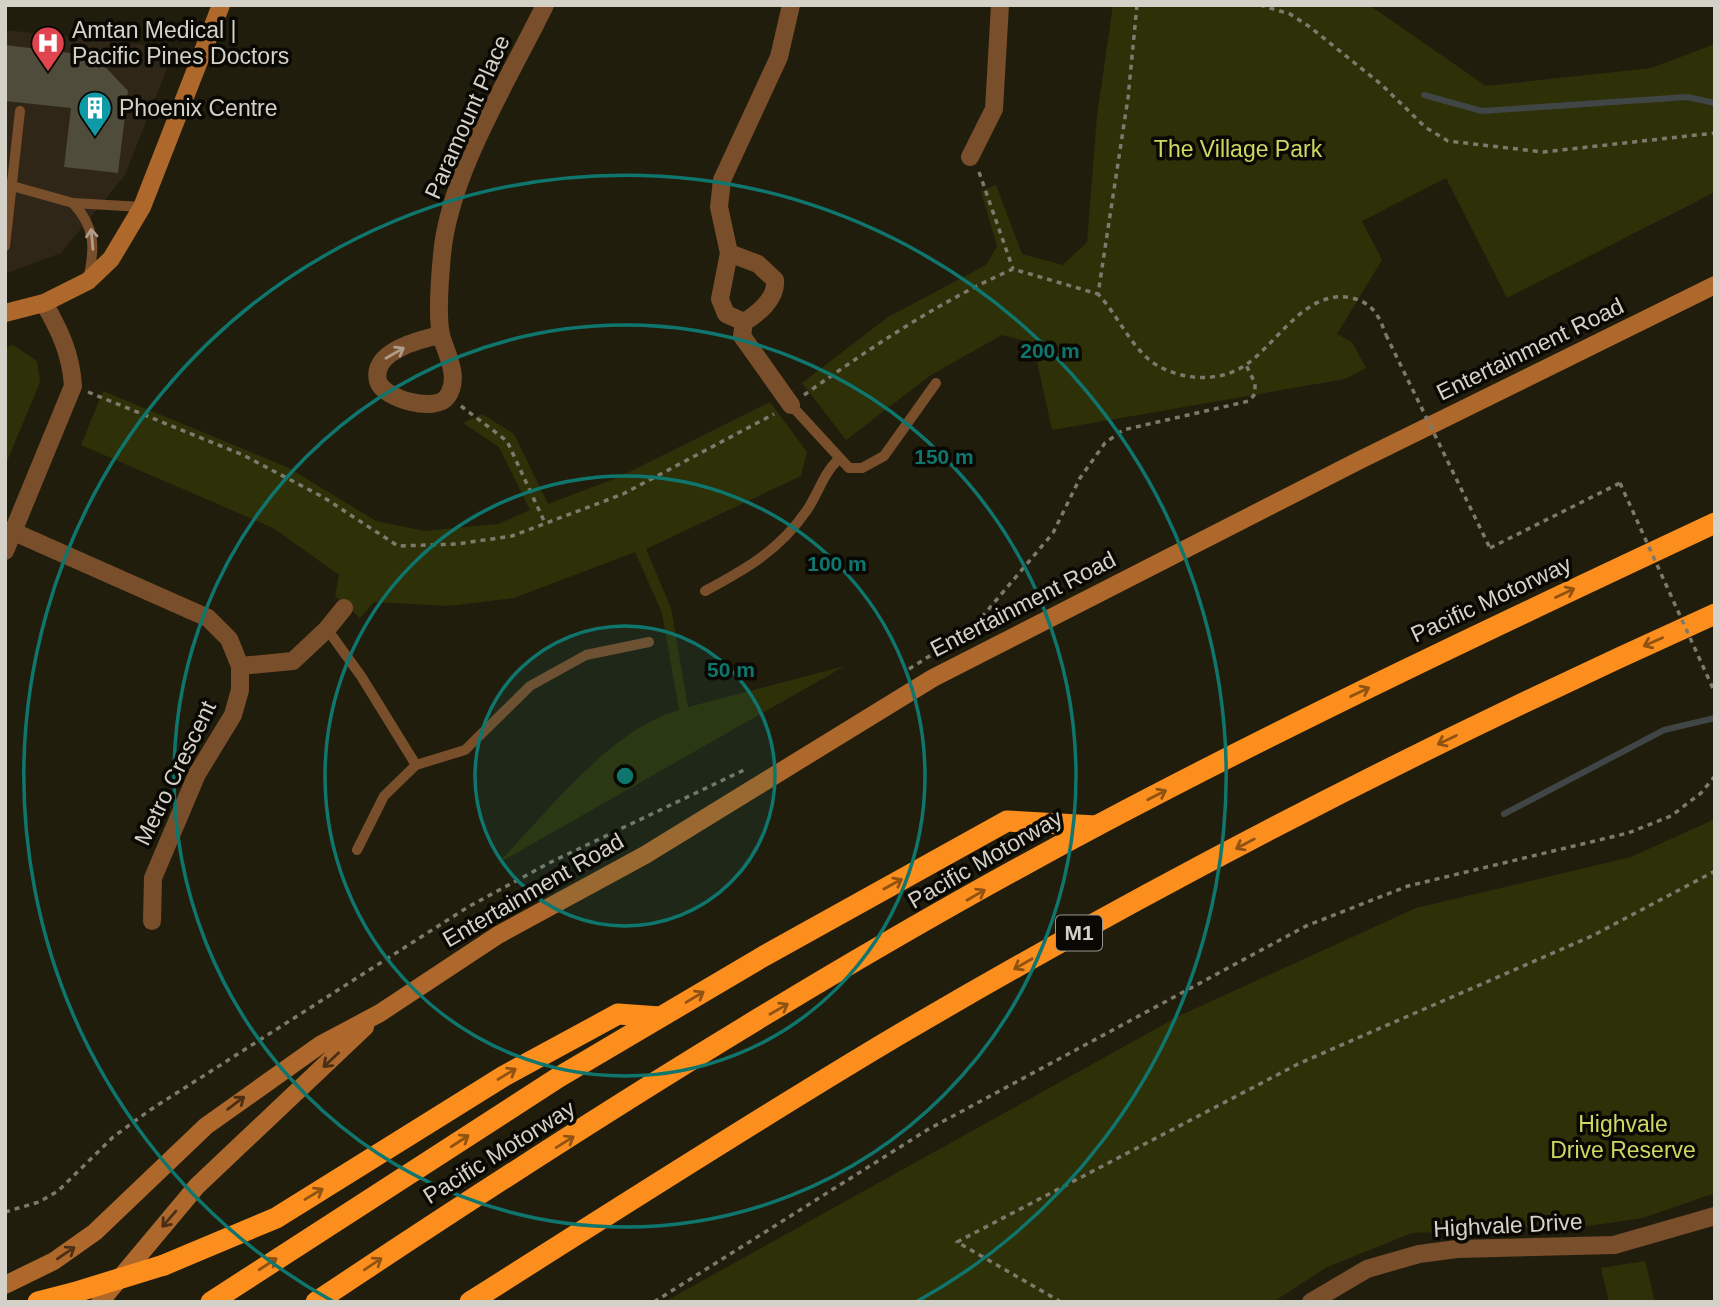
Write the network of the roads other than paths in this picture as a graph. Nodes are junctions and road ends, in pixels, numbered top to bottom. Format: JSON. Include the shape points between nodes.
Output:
{"nodes":[{"id":1,"x":221,"y":5,"type":"edge"},
{"id":2,"x":545,"y":5,"type":"edge"},
{"id":3,"x":791,"y":5,"type":"edge"},
{"id":4,"x":1000,"y":5,"type":"edge"},
{"id":5,"x":20,"y":111,"type":"dead end"},
{"id":6,"x":970,"y":157,"type":"road end"},
{"id":7,"x":9,"y":185,"type":"edge"},
{"id":8,"x":73,"y":203,"type":"junction"},
{"id":9,"x":142,"y":207,"type":"junction"},
{"id":10,"x":5,"y":246,"type":"edge"},
{"id":11,"x":729,"y":253,"type":"junction"},
{"id":12,"x":88,"y":281,"type":"junction"},
{"id":13,"x":1715,"y":285,"type":"edge"},
{"id":14,"x":44,"y":303,"type":"junction"},
{"id":15,"x":5,"y":313,"type":"edge"},
{"id":16,"x":744,"y":322,"type":"junction"},
{"id":17,"x":441,"y":335,"type":"junction"},
{"id":18,"x":936,"y":383,"type":"dead end"},
{"id":19,"x":791,"y":405,"type":"joint"},
{"id":20,"x":839,"y":459,"type":"junction"},
{"id":21,"x":1715,"y":523,"type":"edge"},
{"id":22,"x":14,"y":531,"type":"junction"},
{"id":23,"x":5,"y":551,"type":"edge"},
{"id":24,"x":705,"y":591,"type":"dead end"},
{"id":25,"x":344,"y":608,"type":"dead end"},
{"id":26,"x":1715,"y":614,"type":"edge"},
{"id":27,"x":327,"y":629,"type":"junction"},
{"id":28,"x":649,"y":642,"type":"dead end"},
{"id":29,"x":240,"y":666,"type":"junction"},
{"id":30,"x":416,"y":765,"type":"junction"},
{"id":31,"x":1096,"y":826,"type":"junction"},
{"id":32,"x":357,"y":850,"type":"dead end"},
{"id":33,"x":152,"y":921,"type":"dead end"},
{"id":34,"x":380,"y":1013,"type":"junction"},
{"id":35,"x":660,"y":1017,"type":"junction"},
{"id":36,"x":1715,"y":1216,"type":"edge"},
{"id":37,"x":5,"y":1285,"type":"edge"},
{"id":38,"x":38,"y":1302,"type":"edge"},
{"id":39,"x":100,"y":1302,"type":"edge"},
{"id":40,"x":211,"y":1302,"type":"edge"},
{"id":41,"x":316,"y":1302,"type":"edge"},
{"id":42,"x":470,"y":1302,"type":"edge"},
{"id":43,"x":1311,"y":1302,"type":"edge"}],
"edges":[{"from":1,"to":9,"type":"street"},
{"from":2,"to":17,"type":"street","name":"Paramount Place","via":[[449,214],[442,255]]},
{"from":3,"to":11,"type":"street","via":[[779,57],[722,180],[719,207]]},
{"from":4,"to":6,"type":"street","via":[[994,109]]},
{"from":5,"to":7,"type":"lane"},
{"from":7,"to":8,"type":"lane"},
{"from":7,"to":10,"type":"lane"},
{"from":8,"to":9,"type":"lane"},
{"from":12,"to":8,"type":"lane","one_way":true,"via":[[92,228]]},
{"from":9,"to":12,"type":"street","via":[[111,259]]},
{"from":11,"to":16,"type":"street","via":[[720,299],[731,318]]},
{"from":11,"to":16,"type":"street","via":[[758,264],[775,280],[769,299]]},
{"from":12,"to":14,"type":"street"},
{"from":13,"to":34,"type":"street","name":"Entertainment Road","via":[[933,678],[645,855],[498,935]]},
{"from":14,"to":15,"type":"street"},
{"from":14,"to":22,"type":"street","via":[[72,361],[73,386]]},
{"from":16,"to":19,"type":"street","via":[[742,336]]},
{"from":17,"to":17,"type":"street","name":"Paramount Place","one_way":true,"via":[[452,368],[448,396],[441,403],[423,405],[390,394],[378,380],[385,358]]},
{"from":18,"to":20,"type":"lane","via":[[884,456],[862,468],[849,468]]},
{"from":19,"to":20,"type":"lane"},
{"from":20,"to":24,"type":"lane","via":[[783,541],[766,557]]},
{"from":31,"to":21,"type":"highway","name":"Pacific Motorway","one_way":true,"via":[[1439,652]]},
{"from":22,"to":23,"type":"street"},
{"from":22,"to":29,"type":"street","via":[[208,618],[229,639]]},
{"from":25,"to":27,"type":"street"},
{"from":26,"to":42,"type":"highway","number":"M1","one_way":true,"via":[[1435,746],[1091,926],[874,1050]]},
{"from":27,"to":29,"type":"street","via":[[293,661]]},
{"from":27,"to":30,"type":"lane"},
{"from":28,"to":30,"type":"lane","via":[[586,654],[530,686],[465,750]]},
{"from":29,"to":33,"type":"street","name":"Metro Crescent","via":[[233,715],[197,774],[153,878]]},
{"from":30,"to":32,"type":"lane","via":[[384,796]]},
{"from":35,"to":31,"type":"highway","one_way":true,"via":[[1007,821]]},
{"from":41,"to":31,"type":"highway","name":"Pacific Motorway","one_way":true,"via":[[710,1050]]},
{"from":37,"to":34,"type":"street","name":"Entertainment Road","one_way":true,"via":[[54,1261],[94,1232],[206,1126],[264,1083],[320,1045]]},
{"from":34,"to":39,"type":"street","name":"Entertainment Road","one_way":true,"via":[[197,1186]]},
{"from":38,"to":35,"type":"highway","one_way":true,"bridge":true,"via":[[164,1265],[275,1218],[504,1076],[618,1014]]},
{"from":40,"to":35,"type":"highway","one_way":true},
{"from":36,"to":43,"type":"street","name":"Highvale Drive","via":[[1615,1245],[1419,1254],[1367,1269]]}]}
